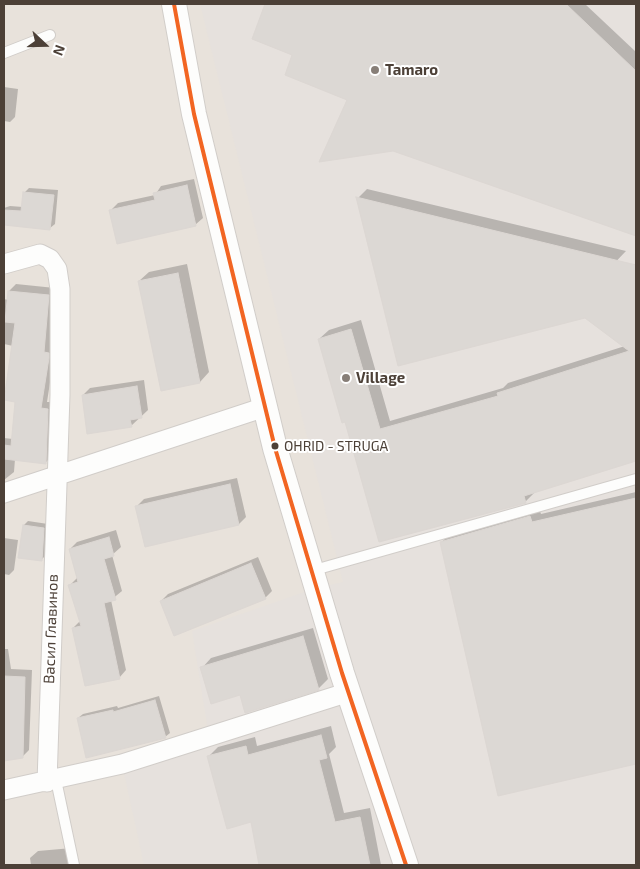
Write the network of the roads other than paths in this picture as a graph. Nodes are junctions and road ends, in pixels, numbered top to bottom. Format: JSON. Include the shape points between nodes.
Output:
{"nodes":[{"id":1,"x":174,"y":4,"type":"edge"},
{"id":2,"x":50,"y":35,"type":"dead end"},
{"id":3,"x":4,"y":53,"type":"edge"},
{"id":4,"x":4,"y":264,"type":"edge"},
{"id":5,"x":265,"y":406,"type":"junction"},
{"id":6,"x":56,"y":476,"type":"junction"},
{"id":7,"x":636,"y":479,"type":"edge"},
{"id":8,"x":4,"y":492,"type":"edge"},
{"id":9,"x":311,"y":571,"type":"junction"},
{"id":10,"x":349,"y":692,"type":"junction"},
{"id":11,"x":52,"y":781,"type":"junction"},
{"id":12,"x":4,"y":790,"type":"edge"},
{"id":13,"x":74,"y":865,"type":"edge"},
{"id":14,"x":406,"y":865,"type":"edge"}],
"edges":[{"from":1,"to":5,"type":"street","via":[[194,114]]},
{"from":2,"to":3,"type":"lane"},
{"from":4,"to":6,"type":"street","name":"Васил Главинов","via":[[40,254],[50,259],[57,269],[60,289],[60,395]]},
{"from":5,"to":6,"type":"street"},
{"from":5,"to":9,"type":"street"},
{"from":6,"to":8,"type":"street"},
{"from":6,"to":11,"type":"street","name":"Васил Главинов"},
{"from":7,"to":9,"type":"lane"},
{"from":9,"to":10,"type":"street"},
{"from":10,"to":11,"type":"street","via":[[122,764]]},
{"from":10,"to":14,"type":"street"},
{"from":11,"to":12,"type":"street"},
{"from":11,"to":13,"type":"lane"}]}
